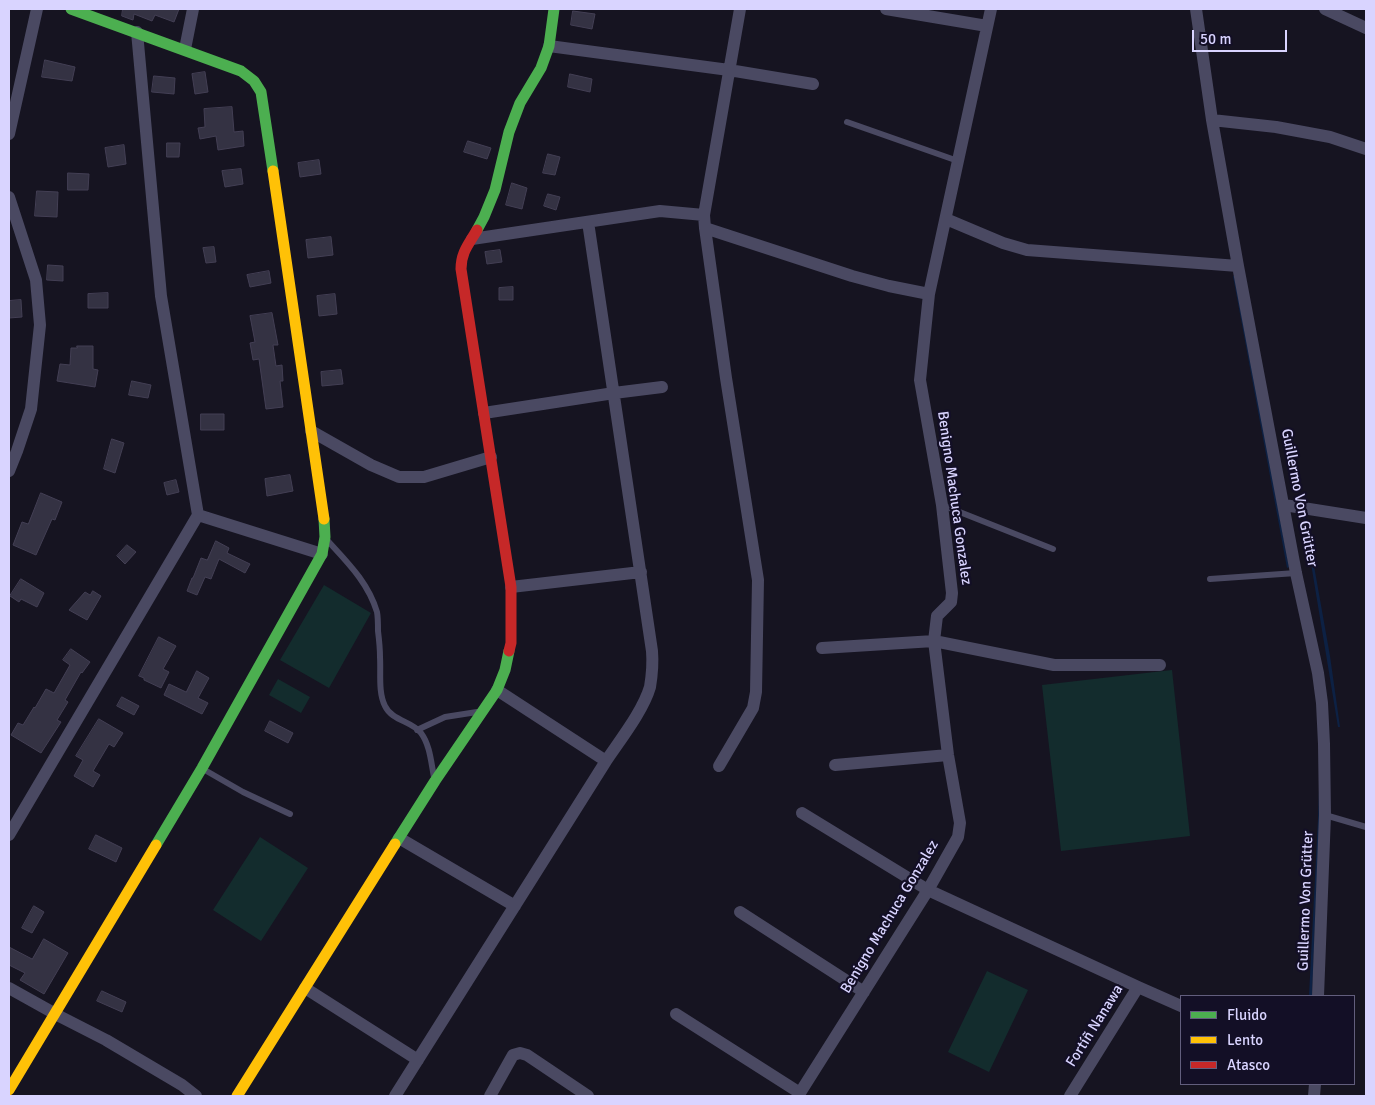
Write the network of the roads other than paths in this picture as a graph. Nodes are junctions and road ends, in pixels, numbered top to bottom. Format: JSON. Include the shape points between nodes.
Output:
{"nodes":[{"id":1,"x":37,"y":9,"type":"edge"},
{"id":2,"x":71,"y":9,"type":"edge"},
{"id":3,"x":193,"y":9,"type":"edge"},
{"id":4,"x":554,"y":9,"type":"edge"},
{"id":5,"x":740,"y":9,"type":"edge"},
{"id":6,"x":886,"y":9,"type":"edge"},
{"id":7,"x":991,"y":9,"type":"edge"},
{"id":8,"x":1196,"y":9,"type":"edge"},
{"id":9,"x":1325,"y":9,"type":"edge"},
{"id":10,"x":987,"y":26,"type":"junction"},
{"id":11,"x":1366,"y":28,"type":"edge"},
{"id":12,"x":137,"y":32,"type":"junction"},
{"id":13,"x":549,"y":46,"type":"junction"},
{"id":14,"x":185,"y":49,"type":"junction"},
{"id":15,"x":729,"y":70,"type":"junction"},
{"id":16,"x":22,"y":76,"type":"junction"},
{"id":17,"x":9,"y":80,"type":"edge"},
{"id":18,"x":812,"y":84,"type":"dead end"},
{"id":19,"x":1212,"y":120,"type":"junction"},
{"id":20,"x":847,"y":122,"type":"dead end"},
{"id":21,"x":9,"y":134,"type":"edge"},
{"id":22,"x":1366,"y":149,"type":"edge"},
{"id":23,"x":958,"y":161,"type":"junction"},
{"id":24,"x":9,"y":197,"type":"edge"},
{"id":25,"x":704,"y":214,"type":"junction"},
{"id":26,"x":946,"y":219,"type":"junction"},
{"id":27,"x":588,"y":222,"type":"junction"},
{"id":28,"x":705,"y":228,"type":"junction"},
{"id":29,"x":472,"y":239,"type":"junction"},
{"id":30,"x":1238,"y":266,"type":"junction"},
{"id":31,"x":929,"y":294,"type":"junction"},
{"id":32,"x":662,"y":387,"type":"dead end"},
{"id":33,"x":614,"y":393,"type":"junction"},
{"id":34,"x":484,"y":413,"type":"junction"},
{"id":35,"x":311,"y":431,"type":"junction"},
{"id":36,"x":491,"y":457,"type":"junction"},
{"id":37,"x":9,"y":471,"type":"edge"},
{"id":38,"x":942,"y":505,"type":"junction"},
{"id":39,"x":1284,"y":505,"type":"junction"},
{"id":40,"x":198,"y":515,"type":"junction"},
{"id":41,"x":1366,"y":518,"type":"edge"},
{"id":42,"x":325,"y":537,"type":"junction"},
{"id":43,"x":1053,"y":549,"type":"dead end"},
{"id":44,"x":322,"y":554,"type":"junction"},
{"id":45,"x":640,"y":572,"type":"junction"},
{"id":46,"x":1296,"y":574,"type":"junction"},
{"id":47,"x":1210,"y":579,"type":"dead end"},
{"id":48,"x":511,"y":587,"type":"junction"},
{"id":49,"x":934,"y":641,"type":"junction"},
{"id":50,"x":822,"y":648,"type":"dead end"},
{"id":51,"x":1160,"y":665,"type":"dead end"},
{"id":52,"x":497,"y":690,"type":"junction"},
{"id":53,"x":483,"y":711,"type":"junction"},
{"id":54,"x":417,"y":730,"type":"junction"},
{"id":55,"x":948,"y":755,"type":"junction"},
{"id":56,"x":606,"y":761,"type":"junction"},
{"id":57,"x":835,"y":765,"type":"dead end"},
{"id":58,"x":719,"y":766,"type":"dead end"},
{"id":59,"x":202,"y":768,"type":"junction"},
{"id":60,"x":435,"y":781,"type":"junction"},
{"id":61,"x":802,"y":813,"type":"dead end"},
{"id":62,"x":290,"y":814,"type":"dead end"},
{"id":63,"x":1325,"y":815,"type":"junction"},
{"id":64,"x":1366,"y":828,"type":"edge"},
{"id":65,"x":9,"y":835,"type":"edge"},
{"id":66,"x":399,"y":838,"type":"junction"},
{"id":67,"x":928,"y":890,"type":"junction"},
{"id":68,"x":515,"y":906,"type":"junction"},
{"id":69,"x":740,"y":912,"type":"dead end"},
{"id":70,"x":1138,"y":987,"type":"junction"},
{"id":71,"x":9,"y":988,"type":"edge"},
{"id":72,"x":305,"y":988,"type":"junction"},
{"id":73,"x":864,"y":992,"type":"junction"},
{"id":74,"x":1318,"y":995,"type":"edge"},
{"id":75,"x":1180,"y":1006,"type":"edge"},
{"id":76,"x":54,"y":1014,"type":"junction"},
{"id":77,"x":676,"y":1014,"type":"dead end"},
{"id":78,"x":418,"y":1060,"type":"junction"},
{"id":79,"x":9,"y":1090,"type":"edge"},
{"id":80,"x":799,"y":1094,"type":"edge"},
{"id":81,"x":196,"y":1096,"type":"edge"},
{"id":82,"x":237,"y":1096,"type":"edge"},
{"id":83,"x":395,"y":1096,"type":"edge"},
{"id":84,"x":490,"y":1096,"type":"edge"},
{"id":85,"x":588,"y":1096,"type":"edge"},
{"id":86,"x":1070,"y":1096,"type":"edge"}],
"edges":[{"from":1,"to":16,"type":"street"},
{"from":2,"to":12,"type":"street"},
{"from":3,"to":14,"type":"street"},
{"from":4,"to":13,"type":"street"},
{"from":5,"to":15,"type":"street"},
{"from":6,"to":10,"type":"street"},
{"from":7,"to":10,"type":"street","name":"Benigno Machuca Gonzalez"},
{"from":8,"to":19,"type":"street","name":"Guillermo Von Grütter"},
{"from":9,"to":11,"type":"street"},
{"from":10,"to":23,"type":"street","name":"Benigno Machuca Gonzalez"},
{"from":12,"to":14,"type":"street"},
{"from":12,"to":40,"type":"street","via":[[161,296]]},
{"from":13,"to":15,"type":"street"},
{"from":13,"to":29,"type":"street","via":[[541,68],[520,103],[509,132],[495,190]]},
{"from":14,"to":35,"type":"street","via":[[241,71],[254,81],[261,92]]},
{"from":15,"to":18,"type":"street"},
{"from":15,"to":25,"type":"street"},
{"from":16,"to":17,"type":"street"},
{"from":16,"to":21,"type":"street"},
{"from":19,"to":22,"type":"street","via":[[1330,137]]},
{"from":19,"to":30,"type":"street","name":"Guillermo Von Grütter"},
{"from":20,"to":23,"type":"lane"},
{"from":23,"to":26,"type":"street","name":"Benigno Machuca Gonzalez"},
{"from":24,"to":37,"type":"street","via":[[36,280],[40,325],[31,409]]},
{"from":25,"to":27,"type":"street","via":[[660,211]]},
{"from":25,"to":28,"type":"street"},
{"from":26,"to":30,"type":"street","via":[[1027,250]]},
{"from":26,"to":31,"type":"street","name":"Benigno Machuca Gonzalez"},
{"from":27,"to":29,"type":"street"},
{"from":27,"to":33,"type":"street"},
{"from":28,"to":31,"type":"street","via":[[852,276]]},
{"from":28,"to":58,"type":"street","via":[[758,580],[753,708]]},
{"from":29,"to":34,"type":"street","via":[[460,259]]},
{"from":30,"to":39,"type":"street","name":"Guillermo Von Grütter"},
{"from":31,"to":38,"type":"street","name":"Benigno Machuca Gonzalez","via":[[920,380]]},
{"from":32,"to":33,"type":"street"},
{"from":33,"to":34,"type":"street"},
{"from":33,"to":45,"type":"street"},
{"from":34,"to":36,"type":"street"},
{"from":35,"to":36,"type":"street","via":[[399,477],[424,477]]},
{"from":35,"to":42,"type":"street"},
{"from":36,"to":48,"type":"street"},
{"from":38,"to":43,"type":"lane"},
{"from":38,"to":49,"type":"street","name":"Benigno Machuca Gonzalez","via":[[952,598],[937,616]]},
{"from":39,"to":41,"type":"street"},
{"from":39,"to":46,"type":"street","name":"Guillermo Von Grütter"},
{"from":40,"to":44,"type":"street"},
{"from":40,"to":65,"type":"street"},
{"from":42,"to":44,"type":"street"},
{"from":42,"to":54,"type":"lane","via":[[362,580],[377,613],[385,708]]},
{"from":44,"to":59,"type":"street"},
{"from":45,"to":48,"type":"street"},
{"from":45,"to":56,"type":"street","via":[[652,652],[650,686],[645,701]]},
{"from":46,"to":47,"type":"lane"},
{"from":46,"to":63,"type":"street","name":"Guillermo Von Grütter","via":[[1322,702]]},
{"from":48,"to":52,"type":"street","via":[[511,643],[506,670]]},
{"from":49,"to":50,"type":"street"},
{"from":49,"to":51,"type":"street","via":[[1054,665]]},
{"from":49,"to":55,"type":"street","name":"Benigno Machuca Gonzalez"},
{"from":52,"to":53,"type":"street"},
{"from":52,"to":56,"type":"street"},
{"from":53,"to":54,"type":"lane","via":[[445,717]]},
{"from":53,"to":60,"type":"street"},
{"from":54,"to":60,"type":"lane","via":[[426,743]]},
{"from":55,"to":57,"type":"street"},
{"from":55,"to":67,"type":"street","name":"Benigno Machuca Gonzalez","via":[[960,823],[958,837]]},
{"from":56,"to":68,"type":"street"},
{"from":59,"to":62,"type":"lane"},
{"from":59,"to":76,"type":"street"},
{"from":60,"to":66,"type":"street"},
{"from":61,"to":67,"type":"street"},
{"from":63,"to":64,"type":"lane"},
{"from":63,"to":74,"type":"street","name":"Guillermo Von Grütter"},
{"from":66,"to":68,"type":"street"},
{"from":66,"to":72,"type":"street"},
{"from":67,"to":70,"type":"street"},
{"from":67,"to":73,"type":"street","name":"Benigno Machuca Gonzalez"},
{"from":68,"to":78,"type":"street"},
{"from":69,"to":73,"type":"street"},
{"from":70,"to":75,"type":"street","name":"Fortíñ Nanawa"},
{"from":70,"to":86,"type":"street","name":"Fortíñ Nanawa"},
{"from":71,"to":76,"type":"street"},
{"from":72,"to":78,"type":"street"},
{"from":72,"to":82,"type":"street"},
{"from":73,"to":80,"type":"street","name":"Benigno Machuca Gonzalez"},
{"from":76,"to":79,"type":"street"},
{"from":76,"to":81,"type":"street","via":[[106,1040]]},
{"from":77,"to":80,"type":"street"},
{"from":78,"to":83,"type":"street"},
{"from":84,"to":85,"type":"street","via":[[513,1055],[520,1052]]}]}
